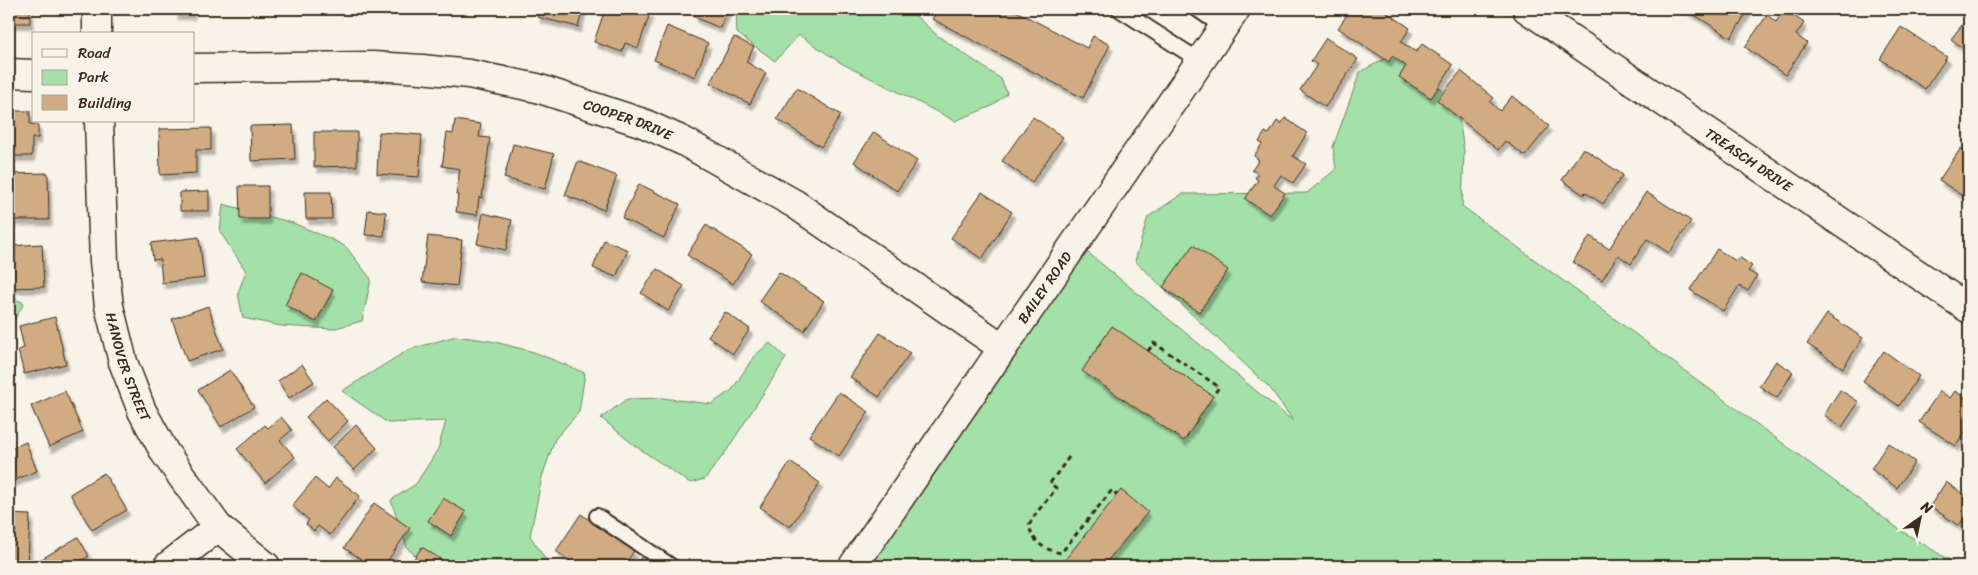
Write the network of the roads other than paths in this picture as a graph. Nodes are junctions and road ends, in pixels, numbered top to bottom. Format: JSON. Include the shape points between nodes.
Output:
{"nodes":[{"id":1,"x":97,"y":9,"type":"edge"},
{"id":2,"x":1119,"y":9,"type":"edge"},
{"id":3,"x":1197,"y":9,"type":"edge"},
{"id":4,"x":1527,"y":9,"type":"edge"},
{"id":5,"x":1230,"y":18,"type":"edge"},
{"id":6,"x":97,"y":32,"type":"edge"},
{"id":7,"x":1200,"y":62,"type":"junction"},
{"id":8,"x":195,"y":68,"type":"edge"},
{"id":9,"x":9,"y":73,"type":"edge"},
{"id":10,"x":32,"y":74,"type":"edge"},
{"id":11,"x":99,"y":122,"type":"edge"},
{"id":12,"x":1969,"y":309,"type":"edge"},
{"id":13,"x":1003,"y":348,"type":"junction"},
{"id":14,"x":597,"y":516,"type":"dead end"},
{"id":15,"x":218,"y":527,"type":"junction"},
{"id":16,"x":168,"y":566,"type":"edge"},
{"id":17,"x":266,"y":566,"type":"edge"},
{"id":18,"x":671,"y":566,"type":"edge"},
{"id":19,"x":853,"y":566,"type":"edge"}],
"edges":[{"from":1,"to":6,"type":"street"},
{"from":2,"to":7,"type":"lane"},
{"from":3,"to":5,"type":"lane"},
{"from":4,"to":12,"type":"street","name":"TREASCH DRIVE"},
{"from":5,"to":7,"type":"street","name":"BAILEY ROAD"},
{"from":7,"to":13,"type":"street","name":"BAILEY ROAD"},
{"from":8,"to":13,"type":"street","name":"COOPER DRIVE","via":[[373,66],[422,69],[538,88],[643,123],[683,141],[795,204]]},
{"from":9,"to":10,"type":"street"},
{"from":11,"to":15,"type":"street","name":"HANOVER STREET","via":[[104,262],[109,306],[123,362],[142,411],[165,453]]},
{"from":13,"to":19,"type":"street","name":"BAILEY ROAD"},
{"from":14,"to":18,"type":"lane"},
{"from":15,"to":16,"type":"street"},
{"from":15,"to":17,"type":"street","name":"HANOVER STREET"}]}
